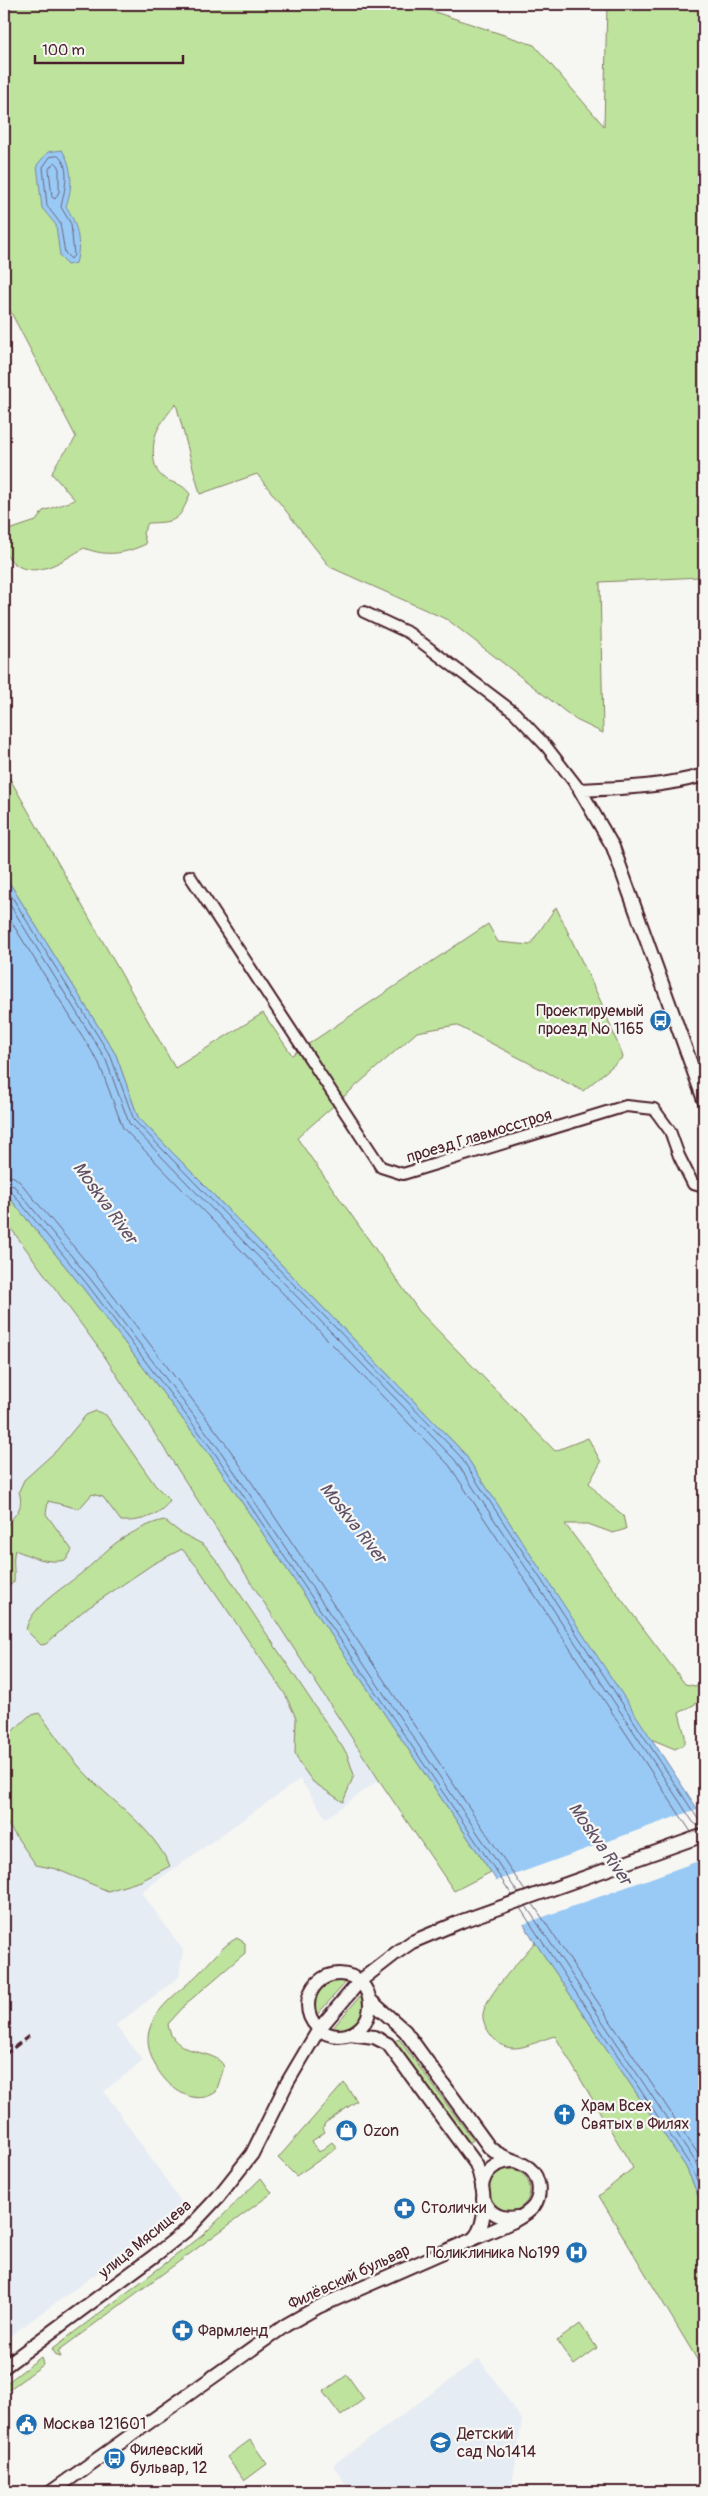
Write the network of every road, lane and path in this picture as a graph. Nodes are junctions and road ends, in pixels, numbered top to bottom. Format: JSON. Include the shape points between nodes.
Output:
{"nodes":[{"id":1,"x":364,"y":612,"type":"dead end"},
{"id":2,"x":704,"y":775,"type":"edge"},
{"id":3,"x":580,"y":790,"type":"junction"},
{"id":4,"x":190,"y":876,"type":"dead end"},
{"id":5,"x":704,"y":1100,"type":"edge"},
{"id":6,"x":704,"y":1187,"type":"edge"},
{"id":7,"x":704,"y":1835,"type":"edge"},
{"id":8,"x":360,"y":1981,"type":"junction"},
{"id":9,"x":370,"y":2000,"type":"junction"},
{"id":10,"x":319,"y":2029,"type":"junction"},
{"id":11,"x":350,"y":2034,"type":"junction"},
{"id":12,"x":511,"y":2161,"type":"junction"},
{"id":13,"x":482,"y":2192,"type":"junction"},
{"id":14,"x":523,"y":2215,"type":"junction"},
{"id":15,"x":472,"y":2240,"type":"junction"},
{"id":16,"x":4,"y":2367,"type":"edge"},
{"id":17,"x":51,"y":2492,"type":"edge"}],
"edges":[{"from":1,"to":3,"type":"street","via":[[410,632],[515,713]]},
{"from":2,"to":3,"type":"street","via":[[679,783],[646,787]]},
{"from":3,"to":5,"type":"street","via":[[614,847]]},
{"from":4,"to":6,"type":"street","name":"проезд Главмосстроя","via":[[381,1167],[403,1174],[626,1106],[654,1109],[670,1131],[693,1184]]},
{"from":7,"to":8,"type":"street","name":"улица Мясищева","via":[[412,1942]]},
{"from":8,"to":9,"type":"street"},
{"from":8,"to":10,"type":"street","name":"улица Мясищева"},
{"from":8,"to":10,"type":"street","via":[[340,1973],[322,1978],[314,1985],[307,2002],[308,2012]]},
{"from":9,"to":11,"type":"street","via":[[365,2022]]},
{"from":9,"to":12,"type":"street","name":"Филёвский бульвар","via":[[405,2031],[489,2147]]},
{"from":10,"to":11,"type":"street","via":[[337,2036]]},
{"from":10,"to":16,"type":"street","name":"улица Мясищева","via":[[291,2074],[252,2154],[218,2197],[188,2229]]},
{"from":11,"to":13,"type":"street","via":[[374,2037],[388,2044],[476,2164]]},
{"from":12,"to":13,"type":"street","via":[[494,2165],[488,2171]]},
{"from":12,"to":14,"type":"street","name":"Филёвский бульвар","via":[[530,2168],[539,2186],[534,2205]]},
{"from":13,"to":14,"type":"street","via":[[485,2204],[495,2214],[509,2218]]},
{"from":13,"to":15,"type":"street","via":[[483,2222]]},
{"from":14,"to":15,"type":"street","name":"Филёвский бульвар"},
{"from":15,"to":17,"type":"street","name":"Филёвский бульвар","via":[[286,2324]]}]}
